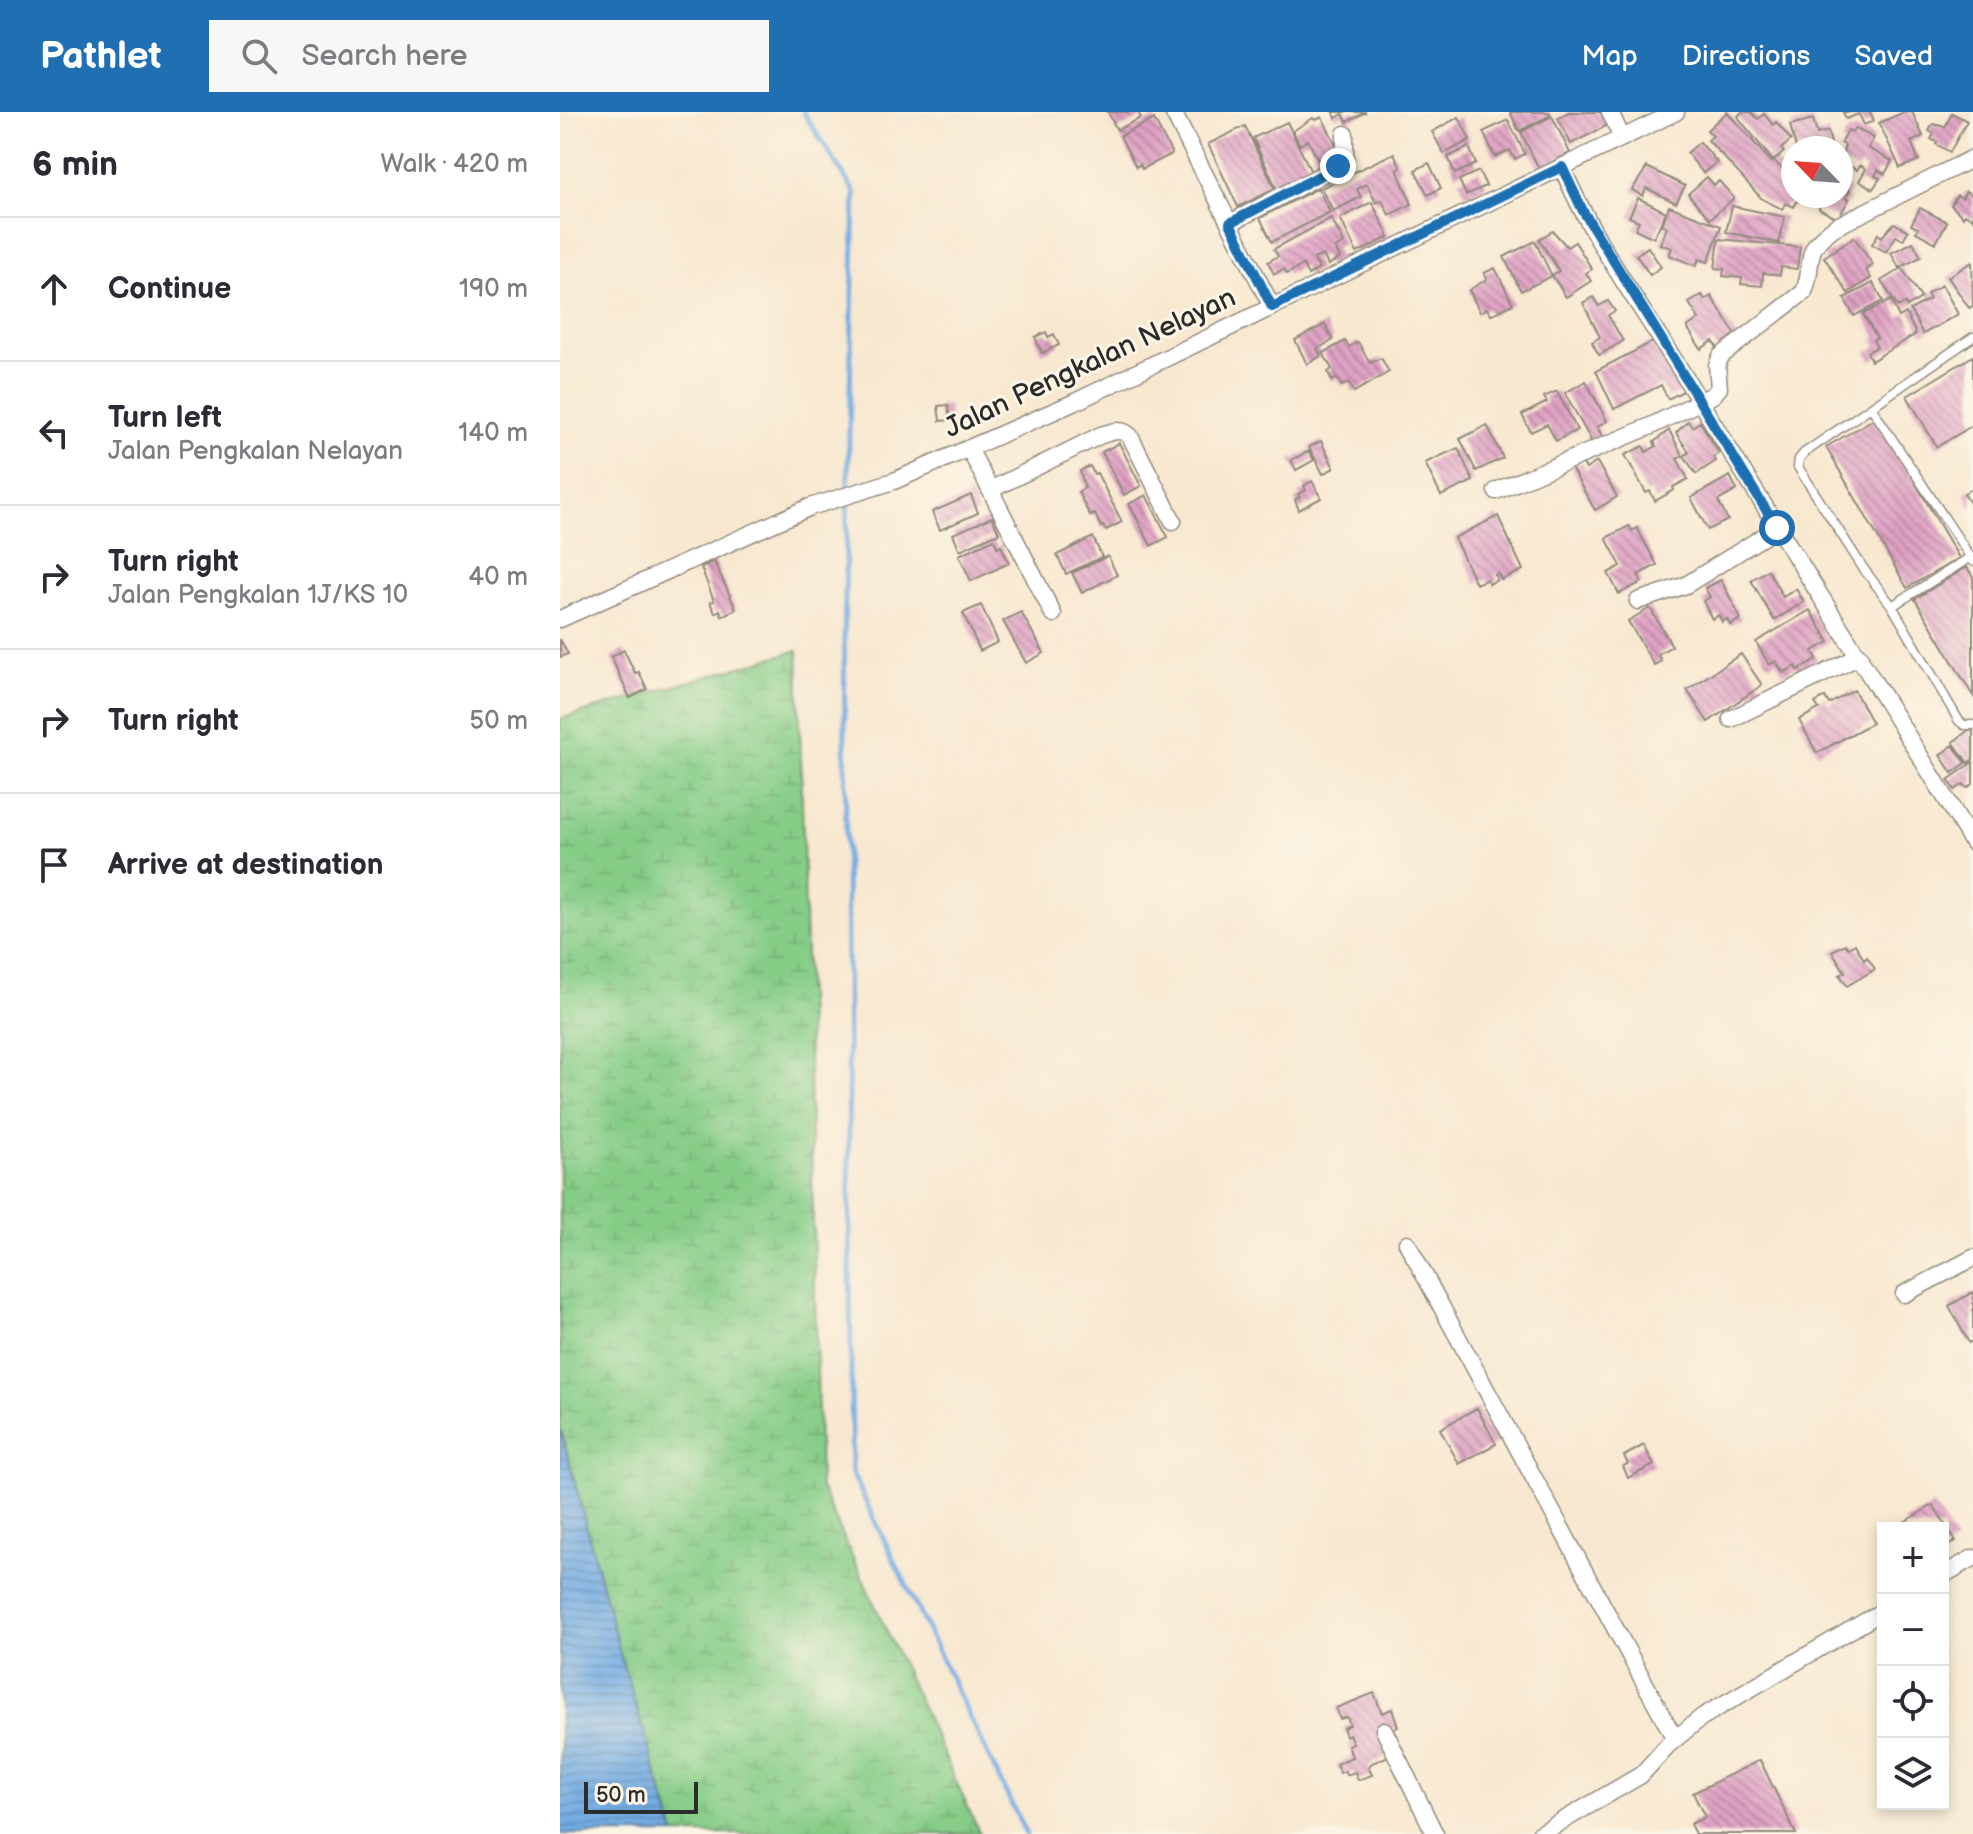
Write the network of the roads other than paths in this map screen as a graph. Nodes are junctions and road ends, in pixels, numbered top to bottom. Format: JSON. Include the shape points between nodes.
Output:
{"nodes":[{"id":1,"x":1173,"y":112,"type":"edge"},
{"id":2,"x":1610,"y":112,"type":"edge"},
{"id":3,"x":1676,"y":112,"type":"edge"},
{"id":4,"x":1345,"y":134,"type":"dead end"},
{"id":5,"x":1622,"y":138,"type":"junction"},
{"id":6,"x":1973,"y":158,"type":"edge"},
{"id":7,"x":1562,"y":167,"type":"junction"},
{"id":8,"x":1230,"y":223,"type":"junction"},
{"id":9,"x":1272,"y":307,"type":"junction"},
{"id":10,"x":1973,"y":337,"type":"edge"},
{"id":11,"x":1701,"y":403,"type":"junction"},
{"id":12,"x":1871,"y":407,"type":"junction"},
{"id":13,"x":969,"y":448,"type":"junction"},
{"id":14,"x":990,"y":490,"type":"junction"},
{"id":15,"x":1496,"y":491,"type":"dead end"},
{"id":16,"x":1173,"y":521,"type":"dead end"},
{"id":17,"x":1777,"y":528,"type":"junction"},
{"id":18,"x":1972,"y":559,"type":"edge"},
{"id":19,"x":1638,"y":601,"type":"dead end"},
{"id":20,"x":1892,"y":606,"type":"junction"},
{"id":21,"x":1053,"y":614,"type":"dead end"},
{"id":22,"x":560,"y":619,"type":"edge"},
{"id":23,"x":1860,"y":656,"type":"junction"},
{"id":24,"x":1731,"y":719,"type":"dead end"},
{"id":25,"x":1973,"y":725,"type":"edge"},
{"id":26,"x":1973,"y":843,"type":"edge"},
{"id":27,"x":1407,"y":1243,"type":"dead end"},
{"id":28,"x":1973,"y":1258,"type":"edge"},
{"id":29,"x":1904,"y":1294,"type":"dead end"},
{"id":30,"x":1973,"y":1558,"type":"edge"},
{"id":31,"x":1949,"y":1572,"type":"edge"},
{"id":32,"x":1877,"y":1615,"type":"edge"},
{"id":33,"x":1384,"y":1730,"type":"dead end"},
{"id":34,"x":1675,"y":1739,"type":"junction"},
{"id":35,"x":1435,"y":1834,"type":"edge"},
{"id":36,"x":1540,"y":1834,"type":"edge"}],
"edges":[{"from":1,"to":8,"type":"street"},
{"from":2,"to":5,"type":"street"},
{"from":3,"to":5,"type":"street","name":"Jalan Pengkalan Nelayan"},
{"from":4,"to":8,"type":"street","via":[[1345,157],[1338,166]]},
{"from":5,"to":7,"type":"street","name":"Jalan Pengkalan Nelayan"},
{"from":6,"to":11,"type":"street","via":[[1820,238],[1811,252],[1804,292],[1721,356],[1717,391]]},
{"from":7,"to":9,"type":"street","name":"Jalan Pengkalan Nelayan"},
{"from":7,"to":11,"type":"street","via":[[1583,211]]},
{"from":8,"to":9,"type":"street"},
{"from":9,"to":13,"type":"street","name":"Jalan Pengkalan Nelayan"},
{"from":10,"to":12,"type":"lane"},
{"from":11,"to":15,"type":"street"},
{"from":11,"to":17,"type":"street"},
{"from":12,"to":18,"type":"lane"},
{"from":12,"to":20,"type":"lane","via":[[1804,453],[1798,467]]},
{"from":13,"to":14,"type":"street"},
{"from":13,"to":22,"type":"street","name":"Jalan Pengkalan Nelayan","via":[[894,481],[810,507]]},
{"from":14,"to":16,"type":"street","via":[[1101,435],[1123,431]]},
{"from":14,"to":21,"type":"street"},
{"from":17,"to":19,"type":"street","via":[[1686,585]]},
{"from":17,"to":23,"type":"street"},
{"from":18,"to":20,"type":"lane"},
{"from":20,"to":25,"type":"lane","via":[[1959,721]]},
{"from":23,"to":24,"type":"street"},
{"from":23,"to":26,"type":"street"},
{"from":27,"to":34,"type":"street"},
{"from":28,"to":29,"type":"street"},
{"from":30,"to":31,"type":"street"},
{"from":32,"to":34,"type":"street","via":[[1702,1717]]},
{"from":33,"to":35,"type":"street"},
{"from":34,"to":36,"type":"street","via":[[1641,1775]]}]}
